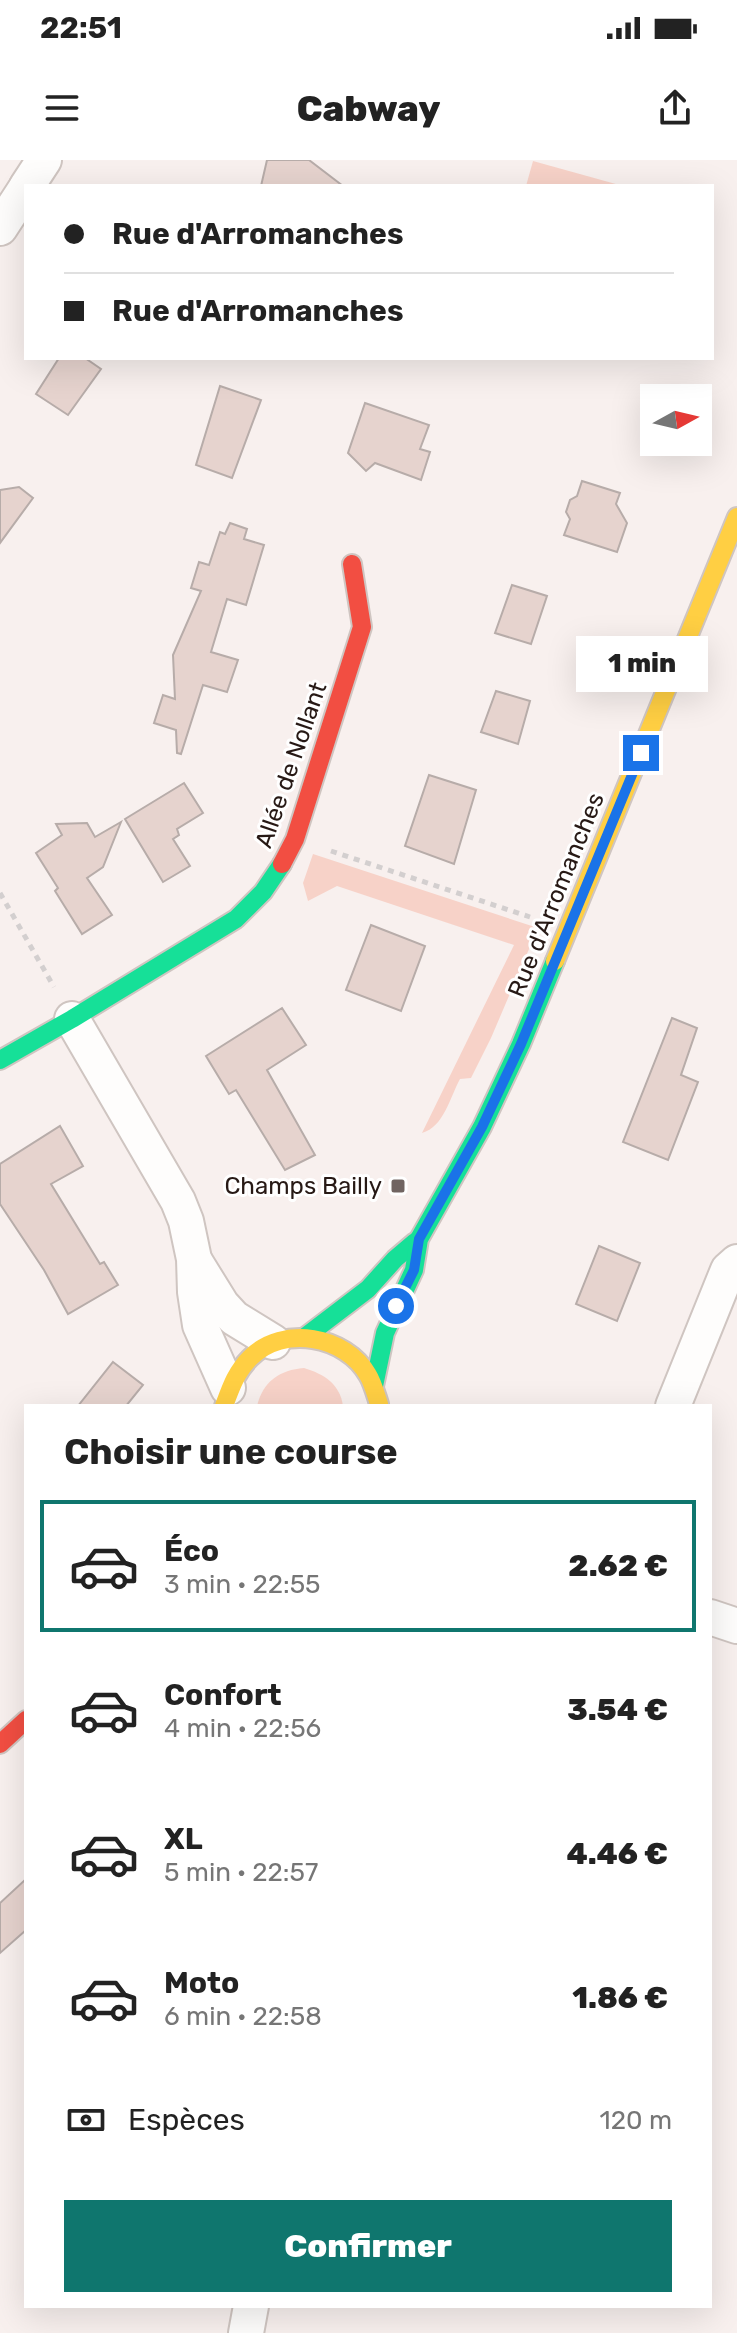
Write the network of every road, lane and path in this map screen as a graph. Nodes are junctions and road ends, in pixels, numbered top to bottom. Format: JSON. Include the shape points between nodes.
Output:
{"nodes":[{"id":1,"x":44,"y":160,"type":"edge"},
{"id":2,"x":29,"y":184,"type":"edge"},
{"id":3,"x":24,"y":192,"type":"edge"},
{"id":4,"x":0,"y":228,"type":"edge"},
{"id":5,"x":737,"y":517,"type":"edge"},
{"id":6,"x":352,"y":564,"type":"dead end"},
{"id":7,"x":295,"y":839,"type":"junction"},
{"id":8,"x":0,"y":893,"type":"edge"},
{"id":9,"x":530,"y":917,"type":"dead end"},
{"id":10,"x":72,"y":1019,"type":"junction"},
{"id":11,"x":0,"y":1060,"type":"edge"},
{"id":12,"x":419,"y":1239,"type":"junction"},
{"id":13,"x":194,"y":1259,"type":"junction"},
{"id":14,"x":737,"y":1262,"type":"edge"},
{"id":15,"x":289,"y":1339,"type":"junction"},
{"id":16,"x":374,"y":1386,"type":"junction"},
{"id":17,"x":226,"y":1397,"type":"edge"},
{"id":18,"x":378,"y":1404,"type":"edge"},
{"id":19,"x":674,"y":1404,"type":"edge"},
{"id":20,"x":712,"y":1618,"type":"edge"},
{"id":21,"x":737,"y":1626,"type":"edge"},
{"id":22,"x":24,"y":1722,"type":"edge"},
{"id":23,"x":0,"y":1744,"type":"edge"},
{"id":24,"x":251,"y":2308,"type":"edge"},
{"id":25,"x":246,"y":2333,"type":"edge"}],
"edges":[{"from":1,"to":2,"type":"street"},
{"from":3,"to":4,"type":"street"},
{"from":5,"to":12,"type":"main road","name":"Rue d'Arromanches","via":[[521,1044]]},
{"from":6,"to":7,"type":"main road","name":"Allée de Nollant","via":[[362,627]]},
{"from":7,"to":9,"type":"path"},
{"from":7,"to":10,"type":"main road","name":"Allée de Nollant","via":[[283,866],[236,919]]},
{"from":8,"to":10,"type":"path"},
{"from":10,"to":11,"type":"main road","name":"Allée de Nollant"},
{"from":10,"to":13,"type":"street","via":[[178,1201]]},
{"from":12,"to":15,"type":"main road","name":"Rue d'Arromanches","via":[[368,1289]]},
{"from":12,"to":16,"type":"main road","name":"Rue d'Arromanches","via":[[414,1270],[385,1333]]},
{"from":13,"to":15,"type":"street","via":[[234,1318]]},
{"from":13,"to":17,"type":"street","via":[[200,1325]]},
{"from":14,"to":19,"type":"street","via":[[728,1270]]},
{"from":15,"to":16,"type":"main road","via":[[327,1341],[347,1352]]},
{"from":15,"to":17,"type":"main road","name":"Rue d'Arromanches","via":[[259,1349],[246,1360]]},
{"from":16,"to":18,"type":"main road"},
{"from":20,"to":21,"type":"street"},
{"from":22,"to":23,"type":"main road"},
{"from":24,"to":25,"type":"street"}]}
